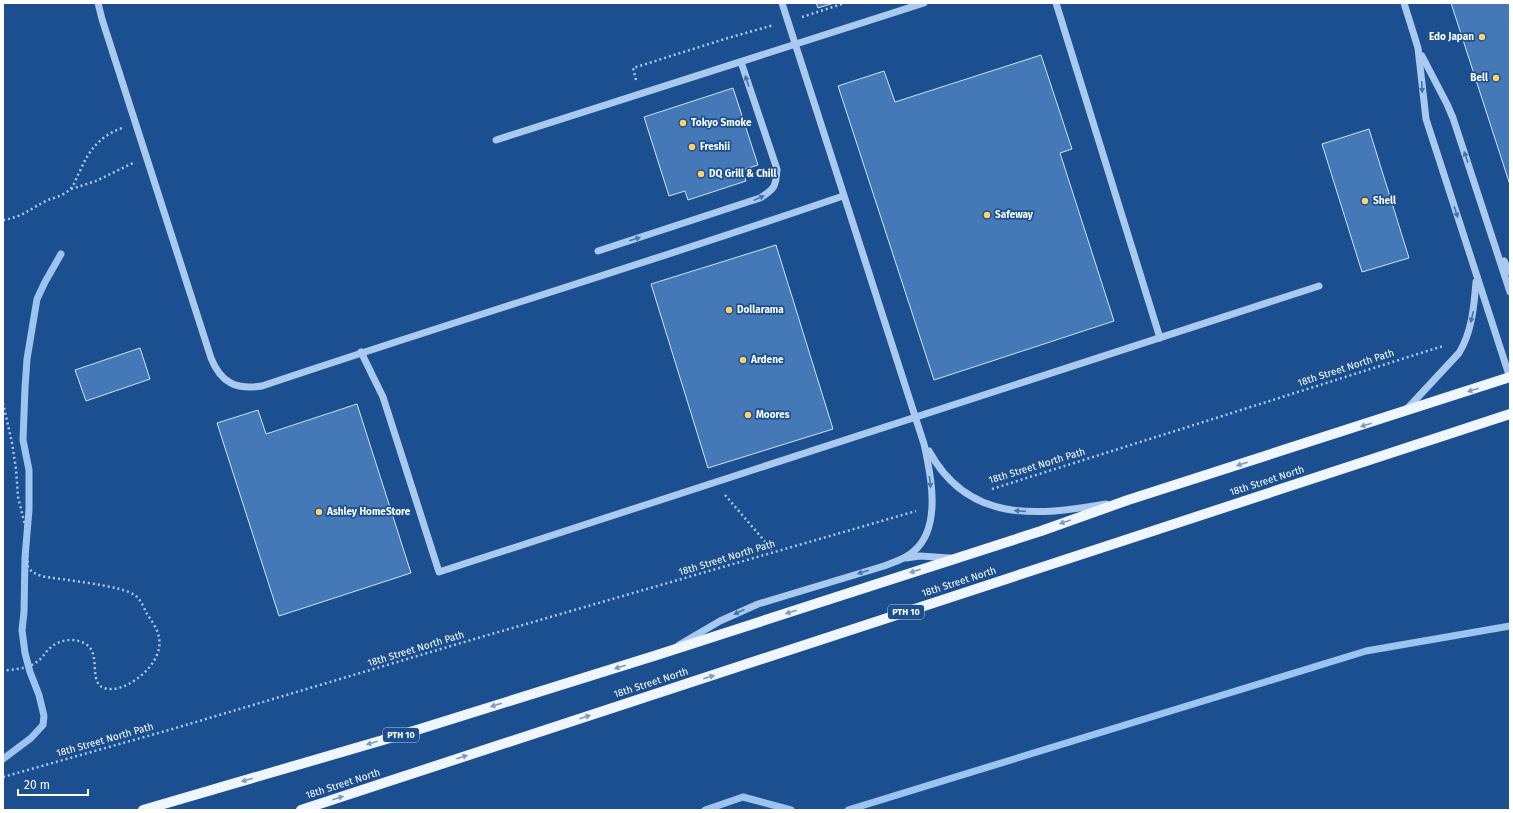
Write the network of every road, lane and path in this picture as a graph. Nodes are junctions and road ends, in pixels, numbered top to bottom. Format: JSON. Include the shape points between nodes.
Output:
{"nodes":[{"id":1,"x":98,"y":3,"type":"edge"},
{"id":2,"x":782,"y":3,"type":"edge"},
{"id":3,"x":845,"y":3,"type":"edge"},
{"id":4,"x":924,"y":3,"type":"edge"},
{"id":5,"x":1056,"y":3,"type":"edge"},
{"id":6,"x":1404,"y":3,"type":"edge"},
{"id":7,"x":788,"y":22,"type":"junction"},
{"id":8,"x":796,"y":45,"type":"junction"},
{"id":9,"x":1418,"y":48,"type":"junction"},
{"id":10,"x":741,"y":62,"type":"junction"},
{"id":11,"x":640,"y":94,"type":"junction"},
{"id":12,"x":126,"y":126,"type":"dead end"},
{"id":13,"x":496,"y":140,"type":"dead end"},
{"id":14,"x":137,"y":162,"type":"dead end"},
{"id":15,"x":67,"y":191,"type":"junction"},
{"id":16,"x":843,"y":196,"type":"junction"},
{"id":17,"x":3,"y":220,"type":"edge"},
{"id":18,"x":1496,"y":247,"type":"junction"},
{"id":19,"x":598,"y":251,"type":"dead end"},
{"id":20,"x":1510,"y":272,"type":"edge"},
{"id":21,"x":1476,"y":278,"type":"junction"},
{"id":22,"x":1319,"y":286,"type":"dead end"},
{"id":23,"x":1510,"y":292,"type":"edge"},
{"id":24,"x":1160,"y":338,"type":"junction"},
{"id":25,"x":1446,"y":345,"type":"dead end"},
{"id":26,"x":361,"y":352,"type":"junction"},
{"id":27,"x":1510,"y":378,"type":"edge"},
{"id":28,"x":3,"y":403,"type":"edge"},
{"id":29,"x":1403,"y":413,"type":"junction"},
{"id":30,"x":1510,"y":414,"type":"edge"},
{"id":31,"x":916,"y":417,"type":"junction"},
{"id":32,"x":924,"y":444,"type":"junction"},
{"id":33,"x":714,"y":483,"type":"junction"},
{"id":34,"x":968,"y":496,"type":"junction"},
{"id":35,"x":1128,"y":500,"type":"junction"},
{"id":36,"x":933,"y":506,"type":"junction"},
{"id":37,"x":774,"y":552,"type":"junction"},
{"id":38,"x":962,"y":556,"type":"junction"},
{"id":39,"x":902,"y":559,"type":"junction"},
{"id":40,"x":657,"y":655,"type":"junction"},
{"id":41,"x":3,"y":670,"type":"edge"},
{"id":42,"x":3,"y":777,"type":"edge"},
{"id":43,"x":143,"y":810,"type":"edge"},
{"id":44,"x":301,"y":810,"type":"edge"}],
"edges":[{"from":1,"to":26,"type":"lane","via":[[208,351],[218,373],[226,381],[244,387],[262,386]]},
{"from":2,"to":7,"type":"lane"},
{"from":3,"to":7,"type":"path"},
{"from":4,"to":8,"type":"lane"},
{"from":5,"to":24,"type":"lane"},
{"from":6,"to":9,"type":"lane"},
{"from":7,"to":8,"type":"lane"},
{"from":7,"to":11,"type":"path","via":[[633,68]]},
{"from":8,"to":10,"type":"lane"},
{"from":8,"to":16,"type":"lane"},
{"from":18,"to":9,"type":"lane","one_way":true,"via":[[1448,104]]},
{"from":9,"to":21,"type":"lane","one_way":true,"via":[[1426,119]]},
{"from":10,"to":11,"type":"lane"},
{"from":19,"to":10,"type":"lane","one_way":true,"via":[[760,198],[771,191],[776,182],[777,169]]},
{"from":11,"to":13,"type":"lane"},
{"from":12,"to":15,"type":"path","via":[[95,144],[72,187]]},
{"from":14,"to":15,"type":"path"},
{"from":15,"to":17,"type":"path","via":[[20,216]]},
{"from":16,"to":26,"type":"lane"},
{"from":16,"to":31,"type":"lane"},
{"from":18,"to":20,"type":"lane"},
{"from":18,"to":23,"type":"lane"},
{"from":21,"to":27,"type":"lane"},
{"from":21,"to":29,"type":"lane","one_way":true,"via":[[1474,314],[1463,348]]},
{"from":22,"to":24,"type":"lane"},
{"from":24,"to":31,"type":"lane"},
{"from":25,"to":34,"type":"path","name":"18th Street North Path"},
{"from":26,"to":33,"type":"lane","via":[[383,397],[439,572]]},
{"from":27,"to":29,"type":"main road","one_way":true},
{"from":28,"to":41,"type":"path","via":[[26,529],[28,567],[41,576],[128,591],[141,601],[159,638],[159,649],[152,664],[142,676],[113,689],[104,688],[97,682],[95,657],[86,644],[78,640],[54,645],[31,665]]},
{"from":29,"to":35,"type":"main road","one_way":true},
{"from":44,"to":30,"type":"main road","name":"18th Street North","number":"PTH 10","one_way":true},
{"from":31,"to":32,"type":"lane"},
{"from":31,"to":33,"type":"lane"},
{"from":32,"to":34,"type":"lane","via":[[939,468]]},
{"from":32,"to":36,"type":"lane","one_way":true},
{"from":33,"to":37,"type":"path"},
{"from":35,"to":34,"type":"lane","one_way":true,"via":[[1088,507],[1029,512],[992,506]]},
{"from":35,"to":38,"type":"main road","one_way":true},
{"from":36,"to":37,"type":"path","name":"18th Street North Path"},
{"from":36,"to":39,"type":"lane","via":[[928,531],[921,543],[914,552]]},
{"from":37,"to":42,"type":"path","name":"18th Street North Path"},
{"from":38,"to":39,"type":"lane","via":[[920,556]]},
{"from":38,"to":40,"type":"main road","one_way":true},
{"from":39,"to":40,"type":"lane","one_way":true,"via":[[758,604]]},
{"from":40,"to":43,"type":"main road","number":"PTH 10","one_way":true,"via":[[407,733]]}]}
